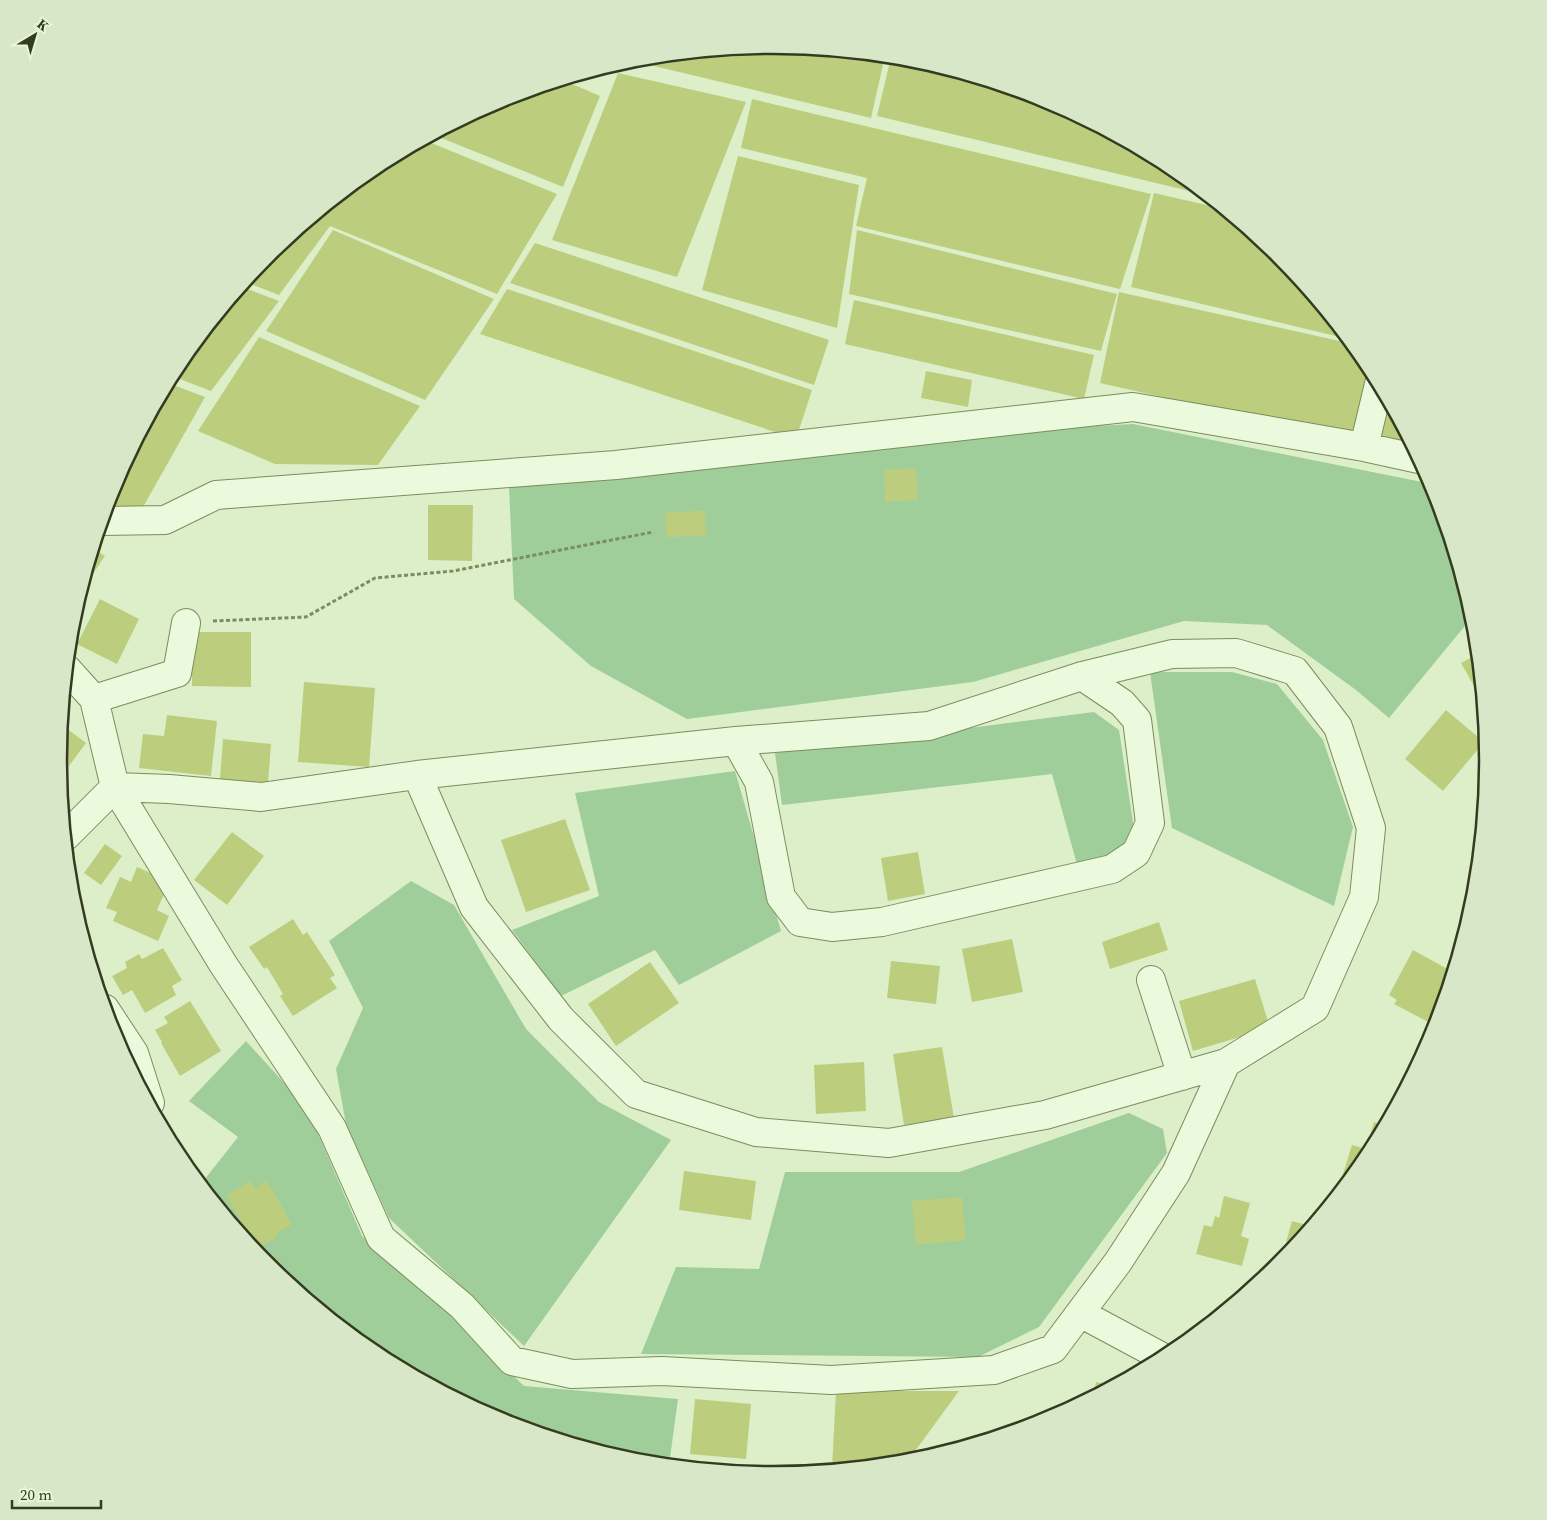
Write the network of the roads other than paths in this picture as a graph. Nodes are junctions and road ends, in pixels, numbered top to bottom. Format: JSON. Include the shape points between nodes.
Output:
{"nodes":[{"id":1,"x":1377,"y":394,"type":"edge"},
{"id":2,"x":1364,"y":447,"type":"junction"},
{"id":3,"x":1411,"y":456,"type":"edge"},
{"id":4,"x":110,"y":521,"type":"edge"},
{"id":5,"x":186,"y":623,"type":"road end"},
{"id":6,"x":72,"y":674,"type":"edge"},
{"id":7,"x":1082,"y":676,"type":"junction"},
{"id":8,"x":94,"y":699,"type":"junction"},
{"id":9,"x":736,"y":741,"type":"junction"},
{"id":10,"x":416,"y":775,"type":"junction"},
{"id":11,"x":115,"y":787,"type":"junction"},
{"id":12,"x":71,"y":831,"type":"edge"},
{"id":13,"x":1151,"y":980,"type":"dead end"},
{"id":14,"x":125,"y":1038,"type":"edge"},
{"id":15,"x":1226,"y":1064,"type":"junction"},
{"id":16,"x":141,"y":1073,"type":"edge"},
{"id":17,"x":1182,"y":1076,"type":"junction"},
{"id":18,"x":1080,"y":1313,"type":"junction"},
{"id":19,"x":1156,"y":1354,"type":"edge"}],
"edges":[{"from":1,"to":2,"type":"street"},
{"from":2,"to":3,"type":"street"},
{"from":2,"to":4,"type":"street","via":[[1133,407],[616,465],[216,495],[165,520]]},
{"from":5,"to":8,"type":"street","via":[[177,673]]},
{"from":6,"to":8,"type":"street"},
{"from":7,"to":9,"type":"street","via":[[929,726]]},
{"from":7,"to":9,"type":"street","via":[[1122,703],[1137,720],[1150,823],[1136,853],[1112,869],[882,922],[832,927],[800,922],[781,897],[759,782]]},
{"from":7,"to":15,"type":"street","via":[[1172,654],[1236,653],[1295,671],[1338,728],[1371,828],[1364,898],[1315,1008]]},
{"from":8,"to":11,"type":"street"},
{"from":9,"to":10,"type":"street"},
{"from":10,"to":11,"type":"street","via":[[261,797]]},
{"from":10,"to":17,"type":"street","via":[[474,907],[561,1019],[636,1094],[756,1132],[889,1143],[1045,1115]]},
{"from":11,"to":12,"type":"street"},
{"from":11,"to":18,"type":"street","via":[[223,964],[332,1128],[381,1238],[462,1306],[512,1361],[572,1374],[662,1371],[831,1380],[994,1370],[1053,1349]]},
{"from":13,"to":17,"type":"street"},
{"from":14,"to":16,"type":"street","via":[[134,1052]]},
{"from":15,"to":17,"type":"street"},
{"from":15,"to":18,"type":"street","via":[[1176,1174]]},
{"from":18,"to":19,"type":"street"}]}
